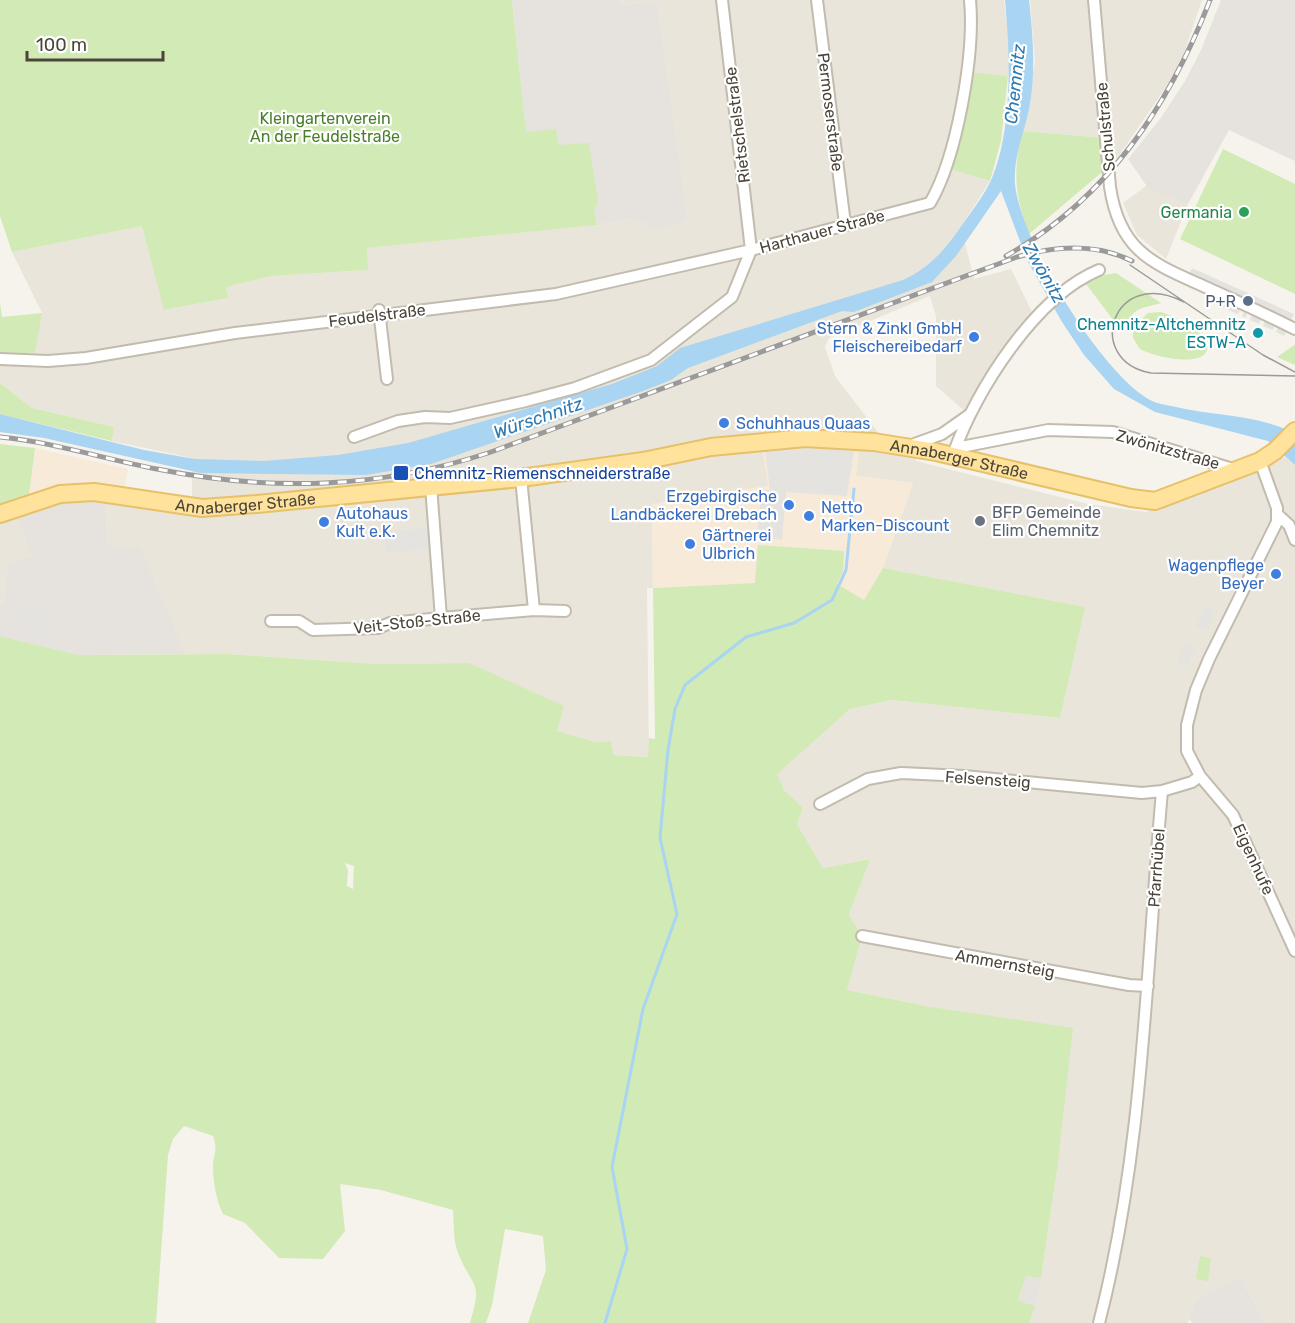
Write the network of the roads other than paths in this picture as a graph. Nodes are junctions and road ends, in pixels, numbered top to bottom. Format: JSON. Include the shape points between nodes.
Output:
{"nodes":[{"id":1,"x":722,"y":0,"type":"edge"},
{"id":2,"x":817,"y":0,"type":"edge"},
{"id":3,"x":970,"y":0,"type":"edge"},
{"id":4,"x":1094,"y":0,"type":"edge"},
{"id":5,"x":845,"y":224,"type":"junction"},
{"id":6,"x":751,"y":250,"type":"junction"},
{"id":7,"x":1099,"y":270,"type":"dead end"},
{"id":8,"x":379,"y":312,"type":"junction"},
{"id":9,"x":1295,"y":328,"type":"edge"},
{"id":10,"x":0,"y":359,"type":"edge"},
{"id":11,"x":387,"y":379,"type":"dead end"},
{"id":12,"x":969,"y":415,"type":"junction"},
{"id":13,"x":1294,"y":433,"type":"edge"},
{"id":14,"x":354,"y":437,"type":"dead end"},
{"id":15,"x":907,"y":447,"type":"junction"},
{"id":16,"x":955,"y":451,"type":"junction"},
{"id":17,"x":1260,"y":461,"type":"junction"},
{"id":18,"x":1237,"y":470,"type":"junction"},
{"id":19,"x":522,"y":478,"type":"junction"},
{"id":20,"x":431,"y":486,"type":"junction"},
{"id":21,"x":0,"y":514,"type":"edge"},
{"id":22,"x":1278,"y":515,"type":"junction"},
{"id":23,"x":1295,"y":540,"type":"edge"},
{"id":24,"x":534,"y":610,"type":"junction"},
{"id":25,"x":565,"y":611,"type":"dead end"},
{"id":26,"x":441,"y":618,"type":"junction"},
{"id":27,"x":271,"y":621,"type":"dead end"},
{"id":28,"x":1200,"y":776,"type":"junction"},
{"id":29,"x":1162,"y":791,"type":"junction"},
{"id":30,"x":820,"y":804,"type":"dead end"},
{"id":31,"x":862,"y":936,"type":"dead end"},
{"id":32,"x":1295,"y":951,"type":"edge"},
{"id":33,"x":1149,"y":986,"type":"junction"},
{"id":34,"x":1099,"y":1323,"type":"edge"}],
"edges":[{"from":1,"to":6,"type":"street","name":"Rietschelstraße"},
{"from":2,"to":5,"type":"street","name":"Permoserstraße"},
{"from":3,"to":5,"type":"street","name":"Harthauer Straße","via":[[969,48],[960,109],[940,186],[930,203]]},
{"from":4,"to":9,"type":"street","name":"Schulstraße","via":[[1111,196],[1117,221],[1136,248],[1169,272]]},
{"from":5,"to":6,"type":"street","name":"Harthauer Straße"},
{"from":6,"to":8,"type":"street","name":"Feudelstraße","via":[[556,294]]},
{"from":6,"to":14,"type":"street","name":"Harthauer Straße","via":[[732,297],[651,360],[526,401],[450,418],[398,421]]},
{"from":7,"to":12,"type":"street","via":[[1035,318],[990,377]]},
{"from":8,"to":10,"type":"street","name":"Feudelstraße","via":[[86,358]]},
{"from":8,"to":11,"type":"street"},
{"from":12,"to":15,"type":"street","via":[[942,434]]},
{"from":12,"to":16,"type":"street"},
{"from":13,"to":17,"type":"main road","name":"Annaberger Straße"},
{"from":15,"to":16,"type":"main road","name":"Annaberger Straße"},
{"from":15,"to":19,"type":"main road","name":"Annaberger Straße","via":[[805,438],[756,441]]},
{"from":16,"to":18,"type":"street","name":"Zwönitzstraße","via":[[1048,430],[1113,432]]},
{"from":16,"to":18,"type":"main road","name":"Annaberger Straße","via":[[1155,501]]},
{"from":17,"to":18,"type":"main road","name":"Annaberger Straße"},
{"from":17,"to":22,"type":"street"},
{"from":19,"to":20,"type":"main road","name":"Annaberger Straße"},
{"from":19,"to":24,"type":"street"},
{"from":20,"to":21,"type":"main road","name":"Annaberger Straße","via":[[202,508],[82,493],[60,494]]},
{"from":20,"to":26,"type":"street"},
{"from":22,"to":23,"type":"street","via":[[1289,525]]},
{"from":22,"to":28,"type":"street","via":[[1196,690],[1187,725],[1186,751]]},
{"from":24,"to":25,"type":"street","name":"Veit-Stoß-Straße"},
{"from":24,"to":26,"type":"street","name":"Veit-Stoß-Straße"},
{"from":26,"to":27,"type":"street","name":"Veit-Stoß-Straße","via":[[390,623],[378,628],[313,630],[299,621]]},
{"from":28,"to":29,"type":"street","via":[[1179,788]]},
{"from":28,"to":32,"type":"street","name":"Eigenhufe","via":[[1233,814]]},
{"from":29,"to":30,"type":"street","name":"Felsensteig","via":[[1142,793],[901,773],[868,779]]},
{"from":29,"to":33,"type":"street","name":"Pfarrhübel"},
{"from":31,"to":33,"type":"street","name":"Ammernsteig"},
{"from":33,"to":34,"type":"street","name":"Pfarrhübel","via":[[1125,1206]]}]}
